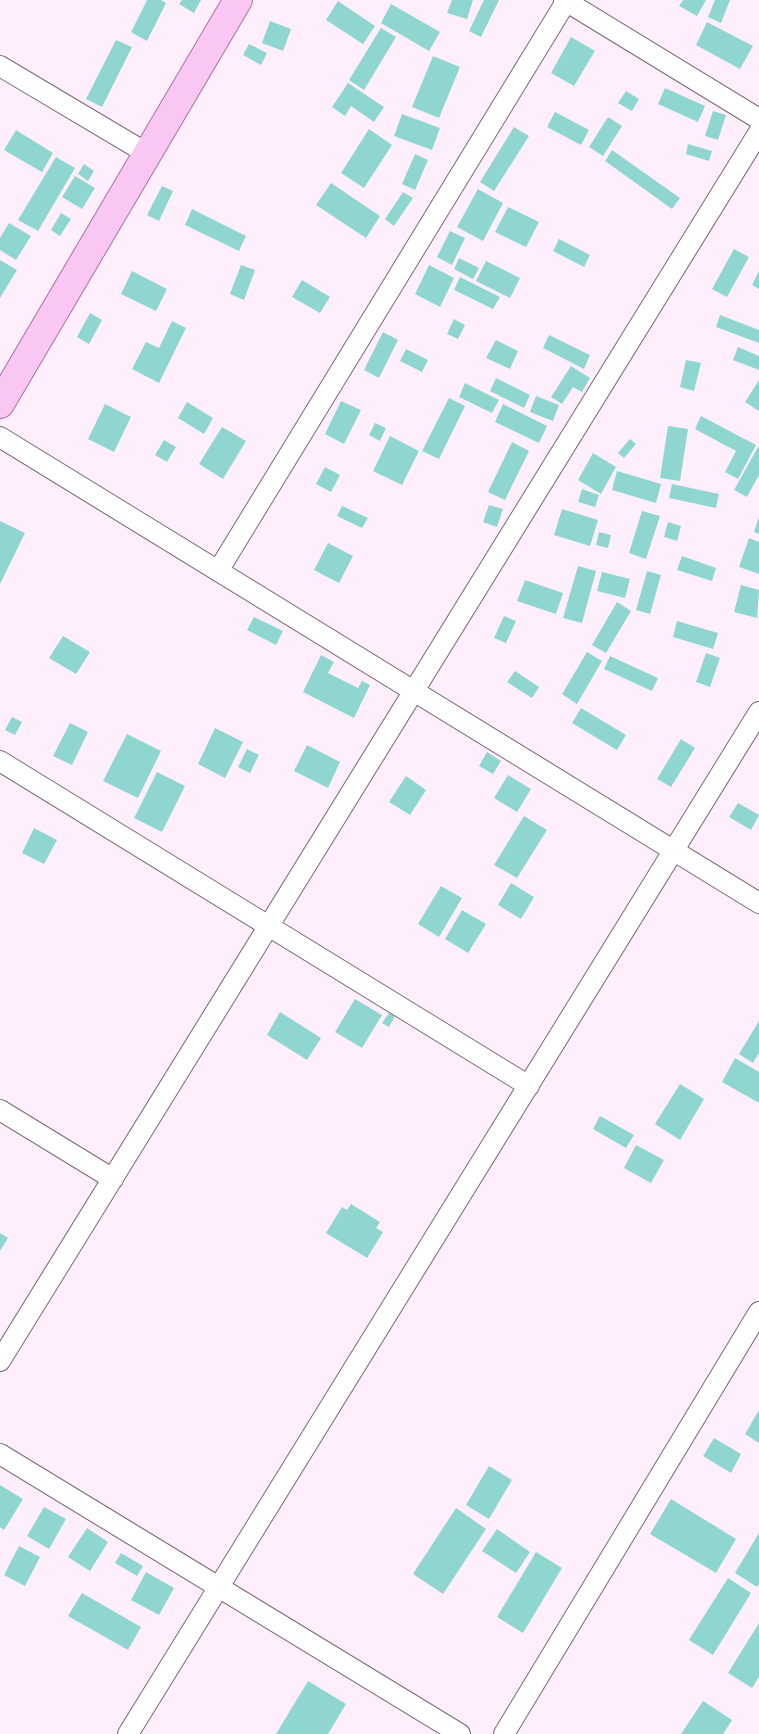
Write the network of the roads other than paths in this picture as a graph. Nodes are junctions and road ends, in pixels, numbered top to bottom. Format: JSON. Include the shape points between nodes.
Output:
{"nodes":[{"id":1,"x":238,"y":0,"type":"edge"},
{"id":2,"x":566,"y":0,"type":"edge"},
{"id":3,"x":0,"y":66,"type":"edge"},
{"id":4,"x":759,"y":119,"type":"edge"},
{"id":5,"x":759,"y":132,"type":"edge"},
{"id":6,"x":148,"y":154,"type":"junction"},
{"id":7,"x":0,"y":404,"type":"edge"},
{"id":8,"x":0,"y":437,"type":"edge"},
{"id":9,"x":218,"y":571,"type":"junction"},
{"id":10,"x":414,"y":691,"type":"junction"},
{"id":11,"x":759,"y":712,"type":"edge"},
{"id":12,"x":0,"y":761,"type":"edge"},
{"id":13,"x":674,"y":851,"type":"junction"},
{"id":14,"x":759,"y":903,"type":"edge"},
{"id":15,"x":269,"y":926,"type":"junction"},
{"id":16,"x":529,"y":1086,"type":"junction"},
{"id":17,"x":0,"y":1110,"type":"edge"},
{"id":18,"x":113,"y":1179,"type":"junction"},
{"id":19,"x":759,"y":1312,"type":"edge"},
{"id":20,"x":0,"y":1361,"type":"edge"},
{"id":21,"x":0,"y":1454,"type":"edge"},
{"id":22,"x":219,"y":1588,"type":"junction"},
{"id":23,"x":128,"y":1734,"type":"edge"},
{"id":24,"x":460,"y":1734,"type":"edge"},
{"id":25,"x":504,"y":1734,"type":"edge"}],
"edges":[{"from":1,"to":6,"type":"main road"},
{"from":2,"to":4,"type":"street"},
{"from":2,"to":9,"type":"street"},
{"from":3,"to":6,"type":"street"},
{"from":5,"to":10,"type":"street"},
{"from":6,"to":7,"type":"main road"},
{"from":8,"to":9,"type":"street"},
{"from":9,"to":10,"type":"street"},
{"from":10,"to":13,"type":"street"},
{"from":10,"to":15,"type":"street"},
{"from":11,"to":13,"type":"street"},
{"from":12,"to":15,"type":"street"},
{"from":13,"to":14,"type":"street"},
{"from":13,"to":16,"type":"street"},
{"from":15,"to":16,"type":"street"},
{"from":15,"to":18,"type":"street"},
{"from":16,"to":22,"type":"street"},
{"from":17,"to":18,"type":"street"},
{"from":18,"to":20,"type":"street"},
{"from":19,"to":25,"type":"street"},
{"from":21,"to":22,"type":"street"},
{"from":22,"to":23,"type":"street"},
{"from":22,"to":24,"type":"street"}]}
